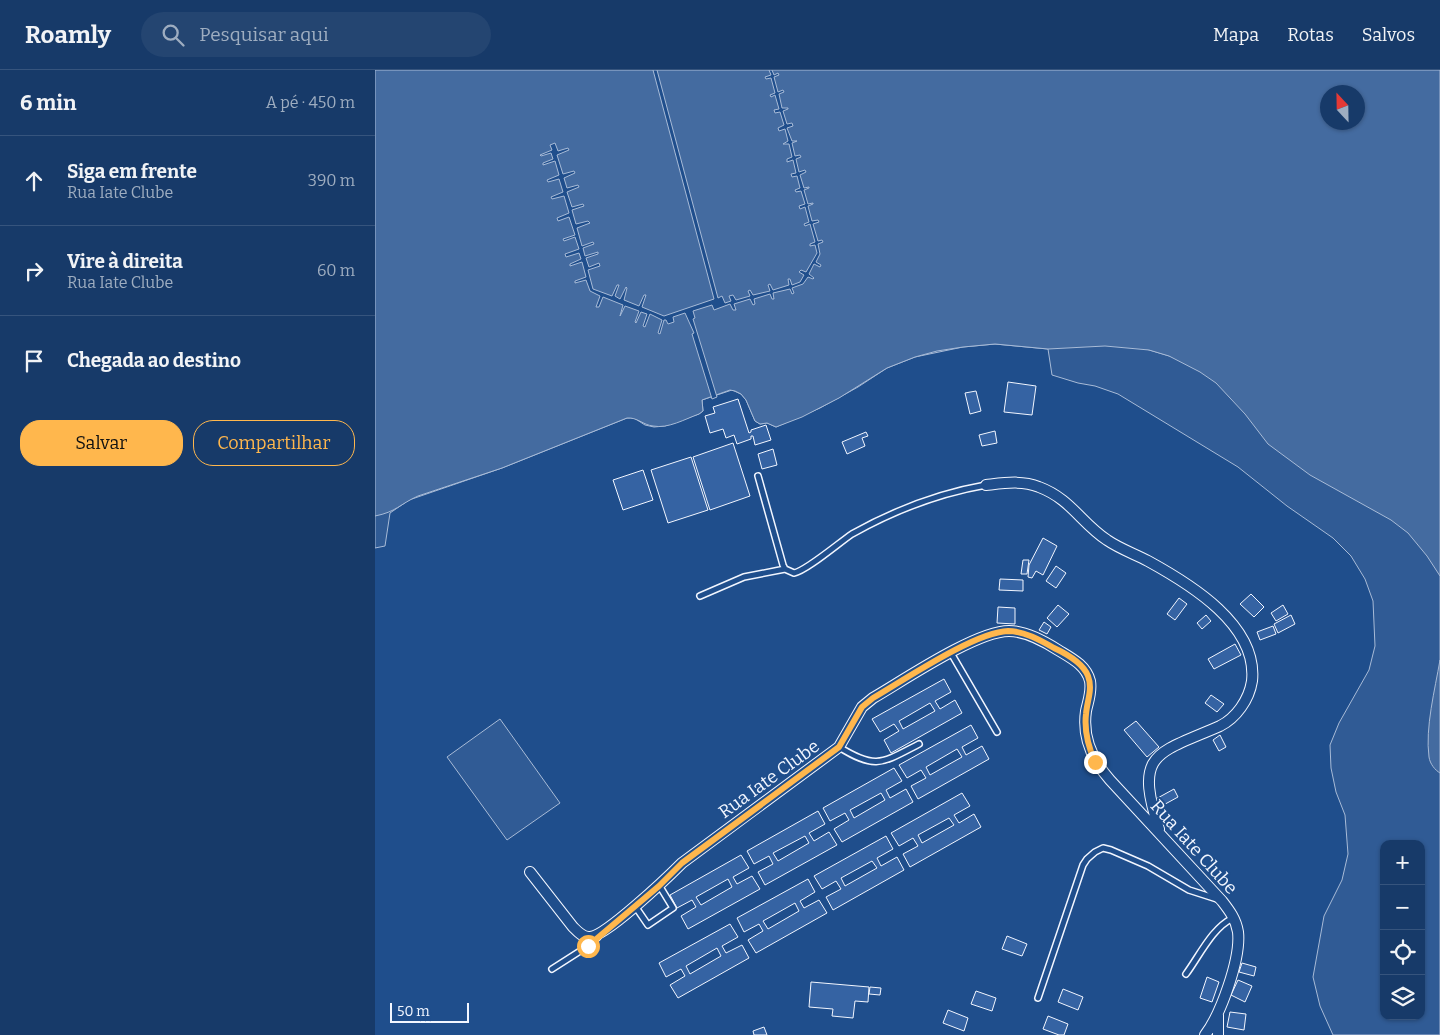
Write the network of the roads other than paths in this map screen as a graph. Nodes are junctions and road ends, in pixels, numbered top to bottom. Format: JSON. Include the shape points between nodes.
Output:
{"nodes":[{"id":1,"x":758,"y":476,"type":"dead end"},
{"id":2,"x":987,"y":485,"type":"joint"},
{"id":3,"x":785,"y":569,"type":"junction"},
{"id":4,"x":700,"y":596,"type":"dead end"},
{"id":5,"x":951,"y":653,"type":"junction"},
{"id":6,"x":997,"y":732,"type":"dead end"},
{"id":7,"x":919,"y":744,"type":"dead end"},
{"id":8,"x":839,"y":747,"type":"junction"},
{"id":9,"x":1160,"y":833,"type":"junction"},
{"id":10,"x":531,"y":872,"type":"dead end"},
{"id":11,"x":659,"y":886,"type":"junction"},
{"id":12,"x":1222,"y":900,"type":"junction"},
{"id":13,"x":635,"y":905,"type":"junction"},
{"id":14,"x":1233,"y":918,"type":"junction"},
{"id":15,"x":602,"y":933,"type":"junction"},
{"id":16,"x":552,"y":969,"type":"dead end"},
{"id":17,"x":1186,"y":974,"type":"dead end"},
{"id":18,"x":1038,"y":998,"type":"dead end"},
{"id":19,"x":1218,"y":1014,"type":"junction"},
{"id":20,"x":1205,"y":1035,"type":"edge"},
{"id":21,"x":1218,"y":1035,"type":"edge"}],
"edges":[{"from":1,"to":3,"type":"lane"},
{"from":2,"to":3,"type":"lane","via":[[957,490],[892,515],[851,535],[798,572]]},
{"from":2,"to":9,"type":"street","via":[[1023,482],[1051,492],[1066,502],[1095,532],[1193,590],[1232,622],[1244,640],[1251,662],[1252,680],[1251,688],[1235,715],[1229,722],[1162,752],[1152,766],[1149,793]]},
{"from":3,"to":4,"type":"lane","via":[[744,577]]},
{"from":5,"to":6,"type":"lane"},
{"from":5,"to":8,"type":"street","name":"Rua Iate Clube","via":[[862,707]]},
{"from":5,"to":9,"type":"street","name":"Rua Iate Clube","via":[[981,638],[1007,631],[1029,635],[1076,661],[1090,684],[1085,726],[1095,762]]},
{"from":7,"to":8,"type":"lane","via":[[876,763],[858,759]]},
{"from":8,"to":11,"type":"street","name":"Rua Iate Clube","via":[[682,863]]},
{"from":9,"to":12,"type":"street","name":"Rua Iate Clube"},
{"from":10,"to":15,"type":"street","via":[[581,934],[590,937]]},
{"from":11,"to":13,"type":"street","name":"Rua Iate Clube"},
{"from":11,"to":13,"type":"lane","via":[[673,908],[648,925]]},
{"from":12,"to":14,"type":"street","name":"Rua Iate Clube"},
{"from":12,"to":18,"type":"lane","via":[[1189,890],[1149,866],[1111,850],[1103,848],[1095,852],[1083,865]]},
{"from":13,"to":15,"type":"street","name":"Rua Iate Clube"},
{"from":14,"to":17,"type":"lane","via":[[1217,930]]},
{"from":14,"to":19,"type":"street","name":"Rua Iate Clube","via":[[1238,932],[1236,957]]},
{"from":15,"to":16,"type":"lane"},
{"from":19,"to":20,"type":"street"},
{"from":19,"to":21,"type":"street"}]}
